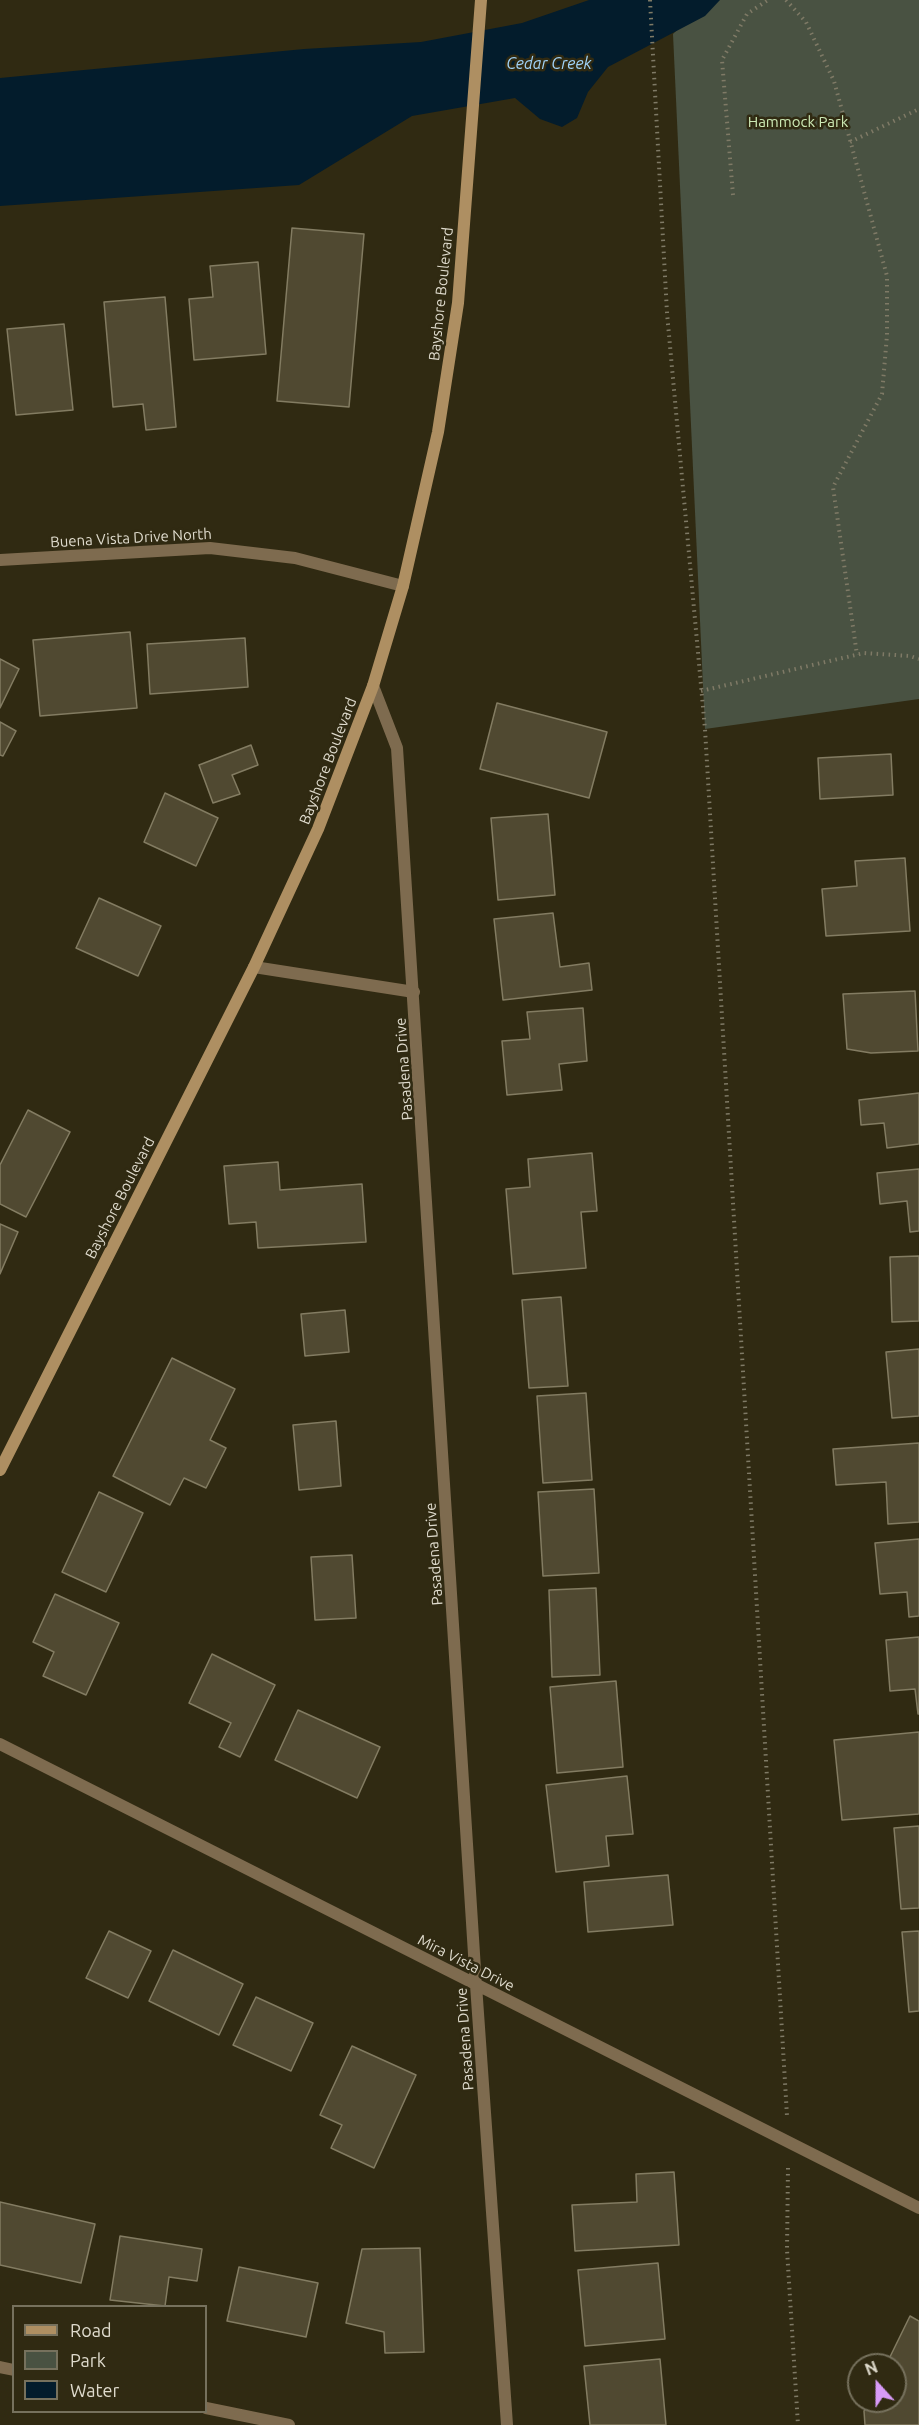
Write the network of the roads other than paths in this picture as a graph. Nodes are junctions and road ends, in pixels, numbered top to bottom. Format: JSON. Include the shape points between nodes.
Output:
{"nodes":[{"id":1,"x":481,"y":6,"type":"edge"},
{"id":2,"x":0,"y":560,"type":"edge"},
{"id":3,"x":403,"y":586,"type":"junction"},
{"id":4,"x":373,"y":686,"type":"junction"},
{"id":5,"x":254,"y":967,"type":"junction"},
{"id":6,"x":414,"y":992,"type":"junction"},
{"id":7,"x":0,"y":1470,"type":"edge"},
{"id":8,"x":0,"y":1744,"type":"edge"},
{"id":9,"x":476,"y":1985,"type":"junction"},
{"id":10,"x":919,"y":2208,"type":"edge"},
{"id":11,"x":207,"y":2408,"type":"edge"},
{"id":12,"x":289,"y":2425,"type":"edge"},
{"id":13,"x":507,"y":2425,"type":"edge"}],
"edges":[{"from":1,"to":3,"type":"main road","name":"Bayshore Boulevard","via":[[458,303],[438,432]]},
{"from":2,"to":3,"type":"street","name":"Buena Vista Drive North","via":[[210,548],[295,558]]},
{"from":3,"to":4,"type":"main road","name":"Bayshore Boulevard"},
{"from":4,"to":5,"type":"main road","name":"Bayshore Boulevard","via":[[318,829]]},
{"from":4,"to":6,"type":"street","name":"Pasadena Drive","via":[[397,748]]},
{"from":5,"to":6,"type":"street"},
{"from":5,"to":7,"type":"main road","name":"Bayshore Boulevard"},
{"from":6,"to":9,"type":"street","name":"Pasadena Drive"},
{"from":8,"to":9,"type":"street","name":"Mira Vista Drive"},
{"from":9,"to":10,"type":"street","name":"Mira Vista Drive"},
{"from":9,"to":13,"type":"street","name":"Pasadena Drive"},
{"from":11,"to":12,"type":"street"}]}
